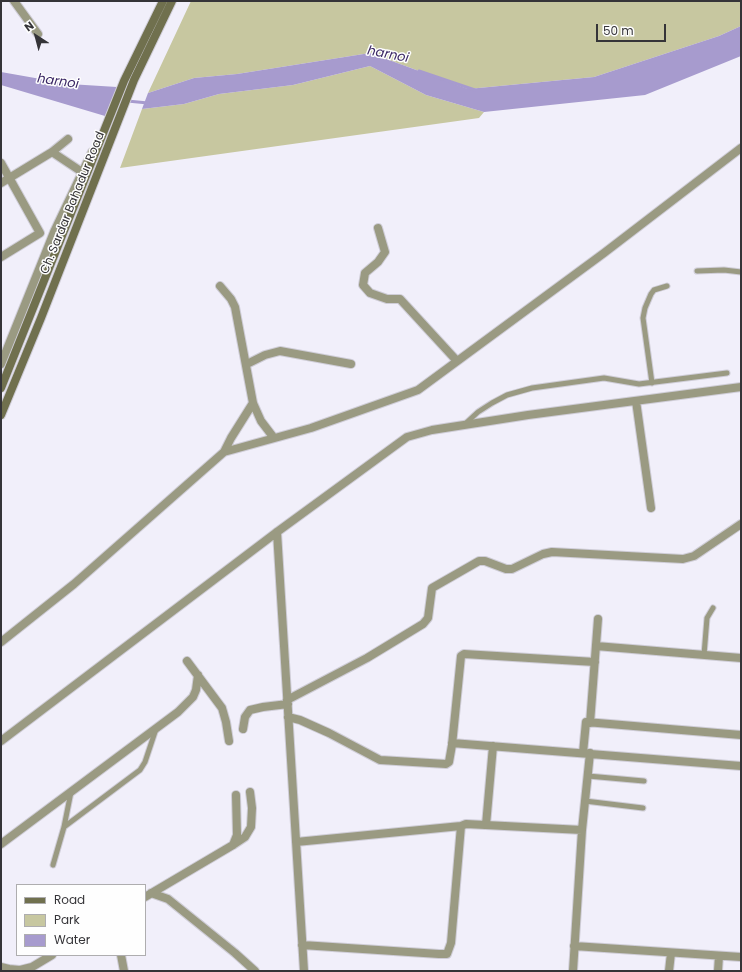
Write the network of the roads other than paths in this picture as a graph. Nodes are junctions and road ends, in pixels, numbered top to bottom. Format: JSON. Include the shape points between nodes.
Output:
{"nodes":[{"id":1,"x":14,"y":1,"type":"edge"},
{"id":2,"x":163,"y":1,"type":"edge"},
{"id":3,"x":172,"y":1,"type":"edge"},
{"id":4,"x":38,"y":34,"type":"dead end"},
{"id":5,"x":104,"y":130,"type":"junction"},
{"id":6,"x":68,"y":139,"type":"dead end"},
{"id":7,"x":741,"y":148,"type":"edge"},
{"id":8,"x":52,"y":152,"type":"junction"},
{"id":9,"x":1,"y":163,"type":"edge"},
{"id":10,"x":82,"y":172,"type":"junction"},
{"id":11,"x":10,"y":178,"type":"junction"},
{"id":12,"x":1,"y":183,"type":"edge"},
{"id":13,"x":378,"y":228,"type":"dead end"},
{"id":14,"x":54,"y":232,"type":"junction"},
{"id":15,"x":40,"y":233,"type":"junction"},
{"id":16,"x":1,"y":257,"type":"edge"},
{"id":17,"x":697,"y":271,"type":"dead end"},
{"id":18,"x":741,"y":272,"type":"edge"},
{"id":19,"x":220,"y":286,"type":"dead end"},
{"id":20,"x":667,"y":286,"type":"dead end"},
{"id":21,"x":457,"y":361,"type":"junction"},
{"id":22,"x":1,"y":364,"type":"edge"},
{"id":23,"x":247,"y":364,"type":"junction"},
{"id":24,"x":351,"y":364,"type":"dead end"},
{"id":25,"x":727,"y":373,"type":"dead end"},
{"id":26,"x":652,"y":383,"type":"junction"},
{"id":27,"x":741,"y":386,"type":"edge"},
{"id":28,"x":1,"y":388,"type":"edge"},
{"id":29,"x":636,"y":401,"type":"junction"},
{"id":30,"x":254,"y":403,"type":"junction"},
{"id":31,"x":1,"y":415,"type":"edge"},
{"id":32,"x":464,"y":425,"type":"junction"},
{"id":33,"x":274,"y":438,"type":"junction"},
{"id":34,"x":224,"y":452,"type":"junction"},
{"id":35,"x":651,"y":508,"type":"dead end"},
{"id":36,"x":741,"y":524,"type":"edge"},
{"id":37,"x":277,"y":532,"type":"junction"},
{"id":38,"x":713,"y":608,"type":"dead end"},
{"id":39,"x":598,"y":619,"type":"dead end"},
{"id":40,"x":1,"y":642,"type":"edge"},
{"id":41,"x":596,"y":646,"type":"junction"},
{"id":42,"x":704,"y":655,"type":"junction"},
{"id":43,"x":741,"y":658,"type":"edge"},
{"id":44,"x":188,"y":662,"type":"dead end"},
{"id":45,"x":596,"y":662,"type":"junction"},
{"id":46,"x":198,"y":675,"type":"junction"},
{"id":47,"x":288,"y":702,"type":"junction"},
{"id":48,"x":288,"y":717,"type":"junction"},
{"id":49,"x":590,"y":723,"type":"junction"},
{"id":50,"x":157,"y":728,"type":"junction"},
{"id":51,"x":243,"y":729,"type":"dead end"},
{"id":52,"x":741,"y":735,"type":"edge"},
{"id":53,"x":1,"y":740,"type":"edge"},
{"id":54,"x":229,"y":741,"type":"dead end"},
{"id":55,"x":452,"y":743,"type":"junction"},
{"id":56,"x":493,"y":746,"type":"junction"},
{"id":57,"x":587,"y":753,"type":"junction"},
{"id":58,"x":741,"y":766,"type":"edge"},
{"id":59,"x":588,"y":776,"type":"junction"},
{"id":60,"x":644,"y":781,"type":"dead end"},
{"id":61,"x":71,"y":792,"type":"junction"},
{"id":62,"x":250,"y":792,"type":"dead end"},
{"id":63,"x":236,"y":795,"type":"dead end"},
{"id":64,"x":585,"y":801,"type":"junction"},
{"id":65,"x":643,"y":808,"type":"dead end"},
{"id":66,"x":486,"y":825,"type":"junction"},
{"id":67,"x":461,"y":826,"type":"junction"},
{"id":68,"x":64,"y":827,"type":"junction"},
{"id":69,"x":582,"y":830,"type":"junction"},
{"id":70,"x":296,"y":842,"type":"junction"},
{"id":71,"x":1,"y":844,"type":"edge"},
{"id":72,"x":232,"y":845,"type":"junction"},
{"id":73,"x":53,"y":865,"type":"dead end"},
{"id":74,"x":148,"y":895,"type":"edge"},
{"id":75,"x":302,"y":945,"type":"junction"},
{"id":76,"x":574,"y":946,"type":"junction"},
{"id":77,"x":671,"y":952,"type":"junction"},
{"id":78,"x":50,"y":956,"type":"edge"},
{"id":79,"x":121,"y":956,"type":"edge"},
{"id":80,"x":718,"y":956,"type":"junction"},
{"id":81,"x":741,"y":957,"type":"edge"},
{"id":82,"x":1,"y":967,"type":"edge"},
{"id":83,"x":124,"y":971,"type":"edge"},
{"id":84,"x":255,"y":971,"type":"edge"},
{"id":85,"x":304,"y":971,"type":"edge"},
{"id":86,"x":572,"y":971,"type":"edge"},
{"id":87,"x":668,"y":971,"type":"edge"},
{"id":88,"x":718,"y":971,"type":"edge"}],
"edges":[{"from":1,"to":4,"type":"street"},
{"from":2,"to":5,"type":"main road","name":"Ch. Sardar Bahadur Road","via":[[124,81]]},
{"from":3,"to":31,"type":"main road","name":"Ch. Sardar Bahadur Road","via":[[134,80]]},
{"from":5,"to":10,"type":"street"},
{"from":5,"to":28,"type":"main road","name":"Ch. Sardar Bahadur Road"},
{"from":6,"to":8,"type":"street"},
{"from":7,"to":21,"type":"street"},
{"from":8,"to":10,"type":"street"},
{"from":8,"to":11,"type":"street"},
{"from":9,"to":11,"type":"street"},
{"from":10,"to":14,"type":"street"},
{"from":11,"to":12,"type":"street"},
{"from":11,"to":15,"type":"street"},
{"from":13,"to":21,"type":"street","via":[[384,252],[378,262],[365,273],[363,285],[370,294],[386,299],[400,299]]},
{"from":14,"to":15,"type":"street"},
{"from":14,"to":22,"type":"street"},
{"from":15,"to":16,"type":"street"},
{"from":17,"to":18,"type":"lane"},
{"from":19,"to":23,"type":"street","via":[[235,307]]},
{"from":20,"to":26,"type":"lane","via":[[654,290],[651,294],[643,318]]},
{"from":21,"to":33,"type":"street","via":[[418,390],[311,428]]},
{"from":23,"to":24,"type":"street","via":[[280,351]]},
{"from":23,"to":30,"type":"street"},
{"from":25,"to":26,"type":"lane"},
{"from":26,"to":32,"type":"lane","via":[[639,384],[604,378],[532,388],[492,403]]},
{"from":27,"to":29,"type":"street"},
{"from":29,"to":32,"type":"street"},
{"from":29,"to":35,"type":"street"},
{"from":30,"to":33,"type":"street","via":[[261,421]]},
{"from":30,"to":34,"type":"street"},
{"from":32,"to":37,"type":"street","via":[[419,432],[407,437]]},
{"from":33,"to":34,"type":"street"},
{"from":34,"to":40,"type":"street","via":[[74,584]]},
{"from":36,"to":47,"type":"street","via":[[694,556],[683,559],[552,552],[512,569],[479,561],[432,588],[428,618],[424,624]]},
{"from":37,"to":47,"type":"street"},
{"from":37,"to":53,"type":"street"},
{"from":38,"to":42,"type":"lane","via":[[707,618]]},
{"from":39,"to":41,"type":"street"},
{"from":41,"to":42,"type":"street"},
{"from":41,"to":45,"type":"street"},
{"from":42,"to":43,"type":"street"},
{"from":44,"to":46,"type":"street"},
{"from":45,"to":49,"type":"street"},
{"from":45,"to":55,"type":"street","via":[[464,654],[461,656]]},
{"from":46,"to":50,"type":"street","via":[[193,697]]},
{"from":46,"to":54,"type":"street","via":[[222,708]]},
{"from":47,"to":48,"type":"street"},
{"from":47,"to":51,"type":"street","via":[[250,710],[245,716]]},
{"from":48,"to":55,"type":"street","via":[[329,733],[380,760],[446,764],[449,762]]},
{"from":48,"to":70,"type":"street"},
{"from":49,"to":52,"type":"street"},
{"from":49,"to":57,"type":"street","via":[[585,724]]},
{"from":50,"to":61,"type":"street"},
{"from":50,"to":68,"type":"lane","via":[[140,770]]},
{"from":55,"to":56,"type":"street"},
{"from":56,"to":57,"type":"street"},
{"from":56,"to":66,"type":"street"},
{"from":57,"to":58,"type":"street"},
{"from":57,"to":59,"type":"street"},
{"from":59,"to":60,"type":"lane"},
{"from":59,"to":64,"type":"street"},
{"from":61,"to":68,"type":"lane"},
{"from":61,"to":71,"type":"street"},
{"from":62,"to":72,"type":"street","via":[[251,827],[244,837]]},
{"from":63,"to":72,"type":"street","via":[[237,835]]},
{"from":64,"to":65,"type":"lane"},
{"from":64,"to":69,"type":"street"},
{"from":66,"to":67,"type":"street"},
{"from":66,"to":69,"type":"street"},
{"from":67,"to":70,"type":"street"},
{"from":67,"to":75,"type":"street","via":[[451,944],[447,954]]},
{"from":68,"to":73,"type":"lane"},
{"from":69,"to":76,"type":"street"},
{"from":70,"to":75,"type":"street"},
{"from":72,"to":74,"type":"street"},
{"from":74,"to":84,"type":"street","via":[[168,899]]},
{"from":75,"to":85,"type":"street"},
{"from":76,"to":77,"type":"street"},
{"from":76,"to":86,"type":"street"},
{"from":77,"to":80,"type":"street"},
{"from":77,"to":87,"type":"street"},
{"from":78,"to":82,"type":"street","via":[[32,967],[20,970]]},
{"from":79,"to":83,"type":"street"},
{"from":80,"to":81,"type":"street"},
{"from":80,"to":88,"type":"street"}]}
